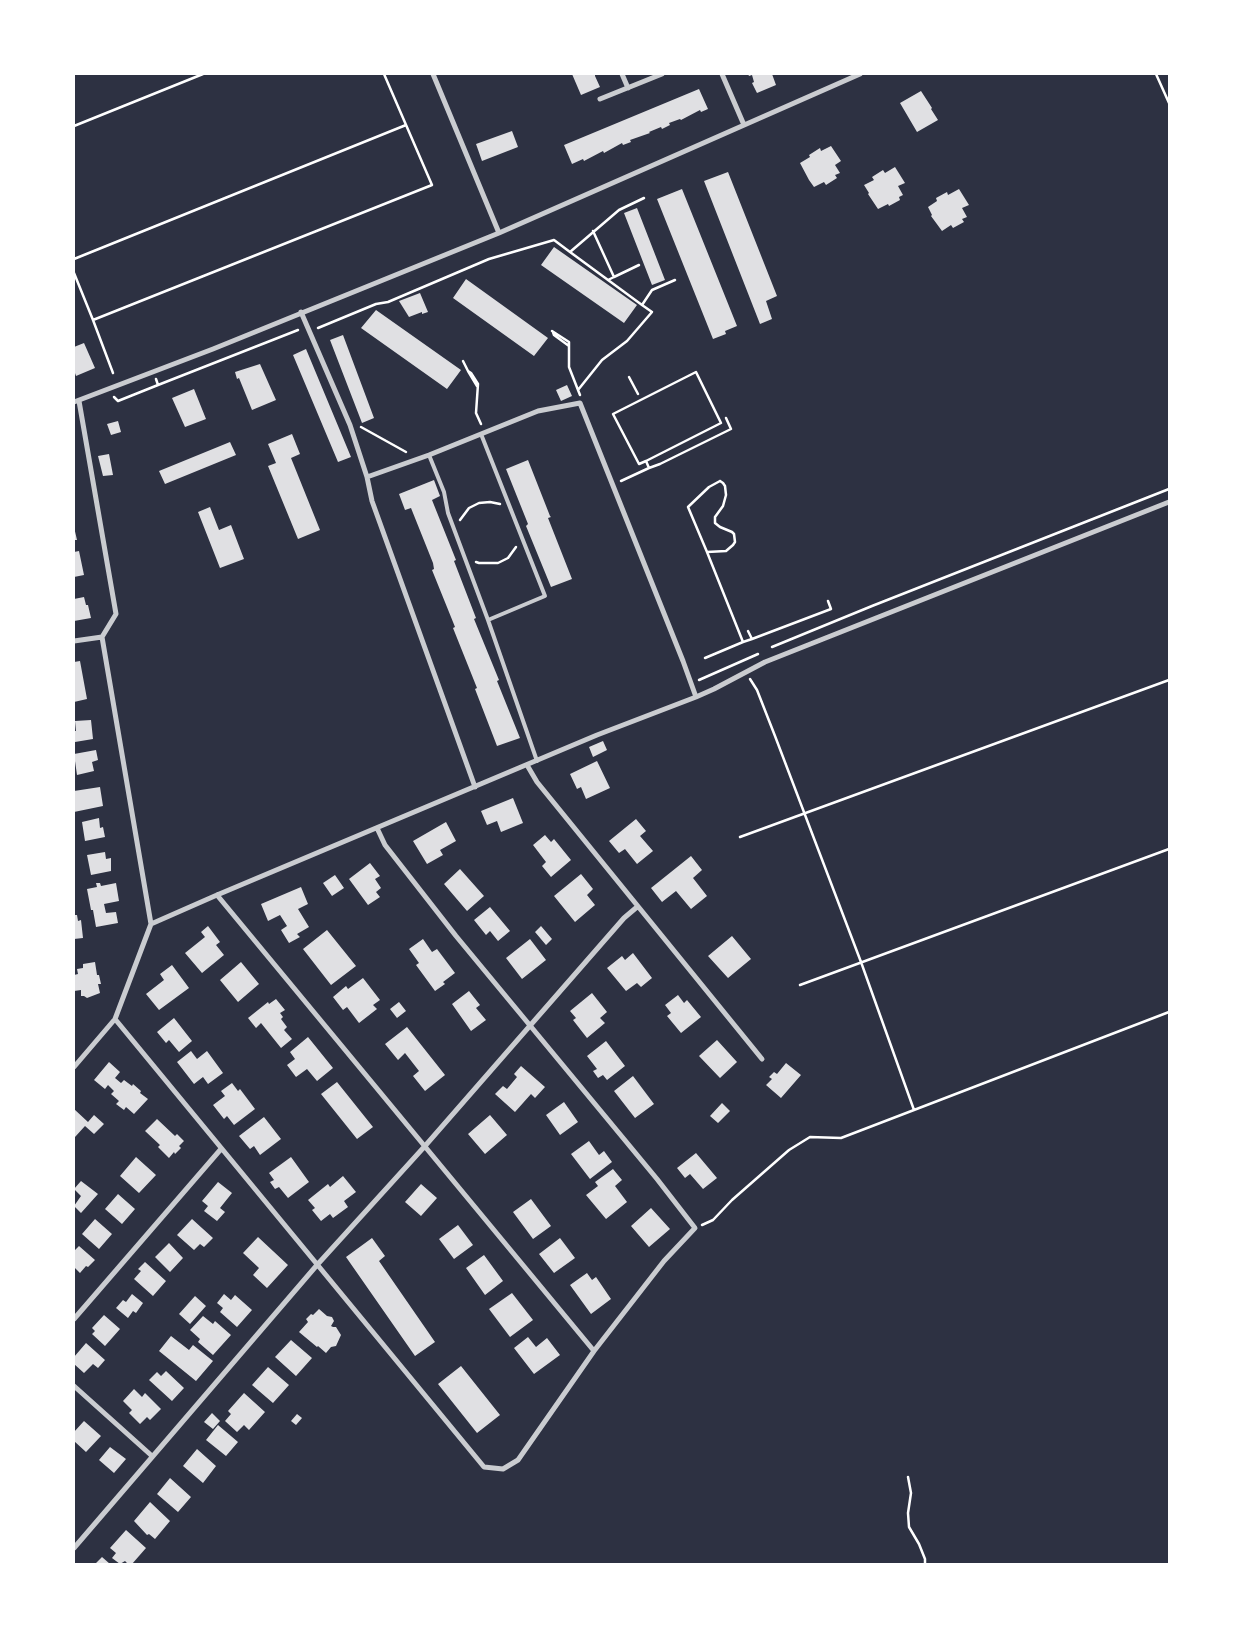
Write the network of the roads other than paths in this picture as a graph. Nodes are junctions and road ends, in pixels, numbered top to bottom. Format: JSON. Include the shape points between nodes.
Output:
{"nodes":[{"id":1,"x":432,"y":74,"type":"edge"},
{"id":2,"x":622,"y":74,"type":"edge"},
{"id":3,"x":662,"y":74,"type":"edge"},
{"id":4,"x":722,"y":74,"type":"edge"},
{"id":5,"x":860,"y":74,"type":"edge"},
{"id":6,"x":628,"y":88,"type":"junction"},
{"id":7,"x":600,"y":99,"type":"dead end"},
{"id":8,"x":744,"y":126,"type":"junction"},
{"id":9,"x":499,"y":233,"type":"junction"},
{"id":10,"x":302,"y":312,"type":"junction"},
{"id":11,"x":76,"y":401,"type":"edge"},
{"id":12,"x":483,"y":433,"type":"junction"},
{"id":13,"x":429,"y":455,"type":"junction"},
{"id":14,"x":367,"y":477,"type":"junction"},
{"id":15,"x":1169,"y":502,"type":"edge"},
{"id":16,"x":488,"y":620,"type":"junction"},
{"id":17,"x":102,"y":637,"type":"junction"},
{"id":18,"x":74,"y":641,"type":"edge"},
{"id":19,"x":696,"y":697,"type":"junction"},
{"id":20,"x":537,"y":761,"type":"junction"},
{"id":21,"x":528,"y":765,"type":"junction"},
{"id":22,"x":475,"y":787,"type":"junction"},
{"id":23,"x":377,"y":828,"type":"junction"},
{"id":24,"x":217,"y":894,"type":"junction"},
{"id":25,"x":637,"y":907,"type":"junction"},
{"id":26,"x":151,"y":924,"type":"junction"},
{"id":27,"x":114,"y":1019,"type":"junction"},
{"id":28,"x":530,"y":1025,"type":"junction"},
{"id":29,"x":762,"y":1059,"type":"dead end"},
{"id":30,"x":74,"y":1067,"type":"edge"},
{"id":31,"x":425,"y":1146,"type":"junction"},
{"id":32,"x":221,"y":1149,"type":"junction"},
{"id":33,"x":318,"y":1265,"type":"junction"},
{"id":34,"x":74,"y":1319,"type":"edge"},
{"id":35,"x":594,"y":1351,"type":"junction"},
{"id":36,"x":74,"y":1386,"type":"edge"},
{"id":37,"x":152,"y":1456,"type":"junction"},
{"id":38,"x":74,"y":1548,"type":"edge"}],
"edges":[{"from":1,"to":9,"type":"street"},
{"from":2,"to":6,"type":"street"},
{"from":3,"to":6,"type":"street"},
{"from":4,"to":8,"type":"street"},
{"from":5,"to":8,"type":"street"},
{"from":6,"to":7,"type":"street"},
{"from":8,"to":9,"type":"street"},
{"from":9,"to":10,"type":"street"},
{"from":10,"to":11,"type":"street"},
{"from":10,"to":14,"type":"street","via":[[350,425]]},
{"from":11,"to":17,"type":"street","via":[[116,614]]},
{"from":12,"to":13,"type":"street"},
{"from":12,"to":16,"type":"lane","via":[[545,596]]},
{"from":12,"to":19,"type":"street","via":[[538,411],[580,403]]},
{"from":13,"to":14,"type":"street"},
{"from":13,"to":16,"type":"lane"},
{"from":14,"to":22,"type":"street","via":[[372,501]]},
{"from":15,"to":19,"type":"street","via":[[765,662]]},
{"from":16,"to":20,"type":"lane"},
{"from":17,"to":18,"type":"street"},
{"from":17,"to":26,"type":"street"},
{"from":19,"to":20,"type":"street"},
{"from":20,"to":21,"type":"street"},
{"from":21,"to":22,"type":"street"},
{"from":21,"to":25,"type":"street","via":[[536,782]]},
{"from":22,"to":23,"type":"street"},
{"from":23,"to":24,"type":"street"},
{"from":23,"to":28,"type":"street","via":[[385,845]]},
{"from":24,"to":26,"type":"street"},
{"from":24,"to":31,"type":"street"},
{"from":25,"to":28,"type":"street"},
{"from":25,"to":29,"type":"street"},
{"from":26,"to":27,"type":"street"},
{"from":27,"to":30,"type":"street"},
{"from":27,"to":32,"type":"street"},
{"from":28,"to":31,"type":"street"},
{"from":28,"to":35,"type":"street","via":[[695,1228],[664,1261]]},
{"from":31,"to":33,"type":"street"},
{"from":31,"to":35,"type":"street"},
{"from":32,"to":33,"type":"street"},
{"from":32,"to":34,"type":"street"},
{"from":33,"to":35,"type":"street","via":[[484,1467],[503,1469],[518,1460]]},
{"from":33,"to":37,"type":"street"},
{"from":36,"to":37,"type":"street"},
{"from":37,"to":38,"type":"street"}]}
